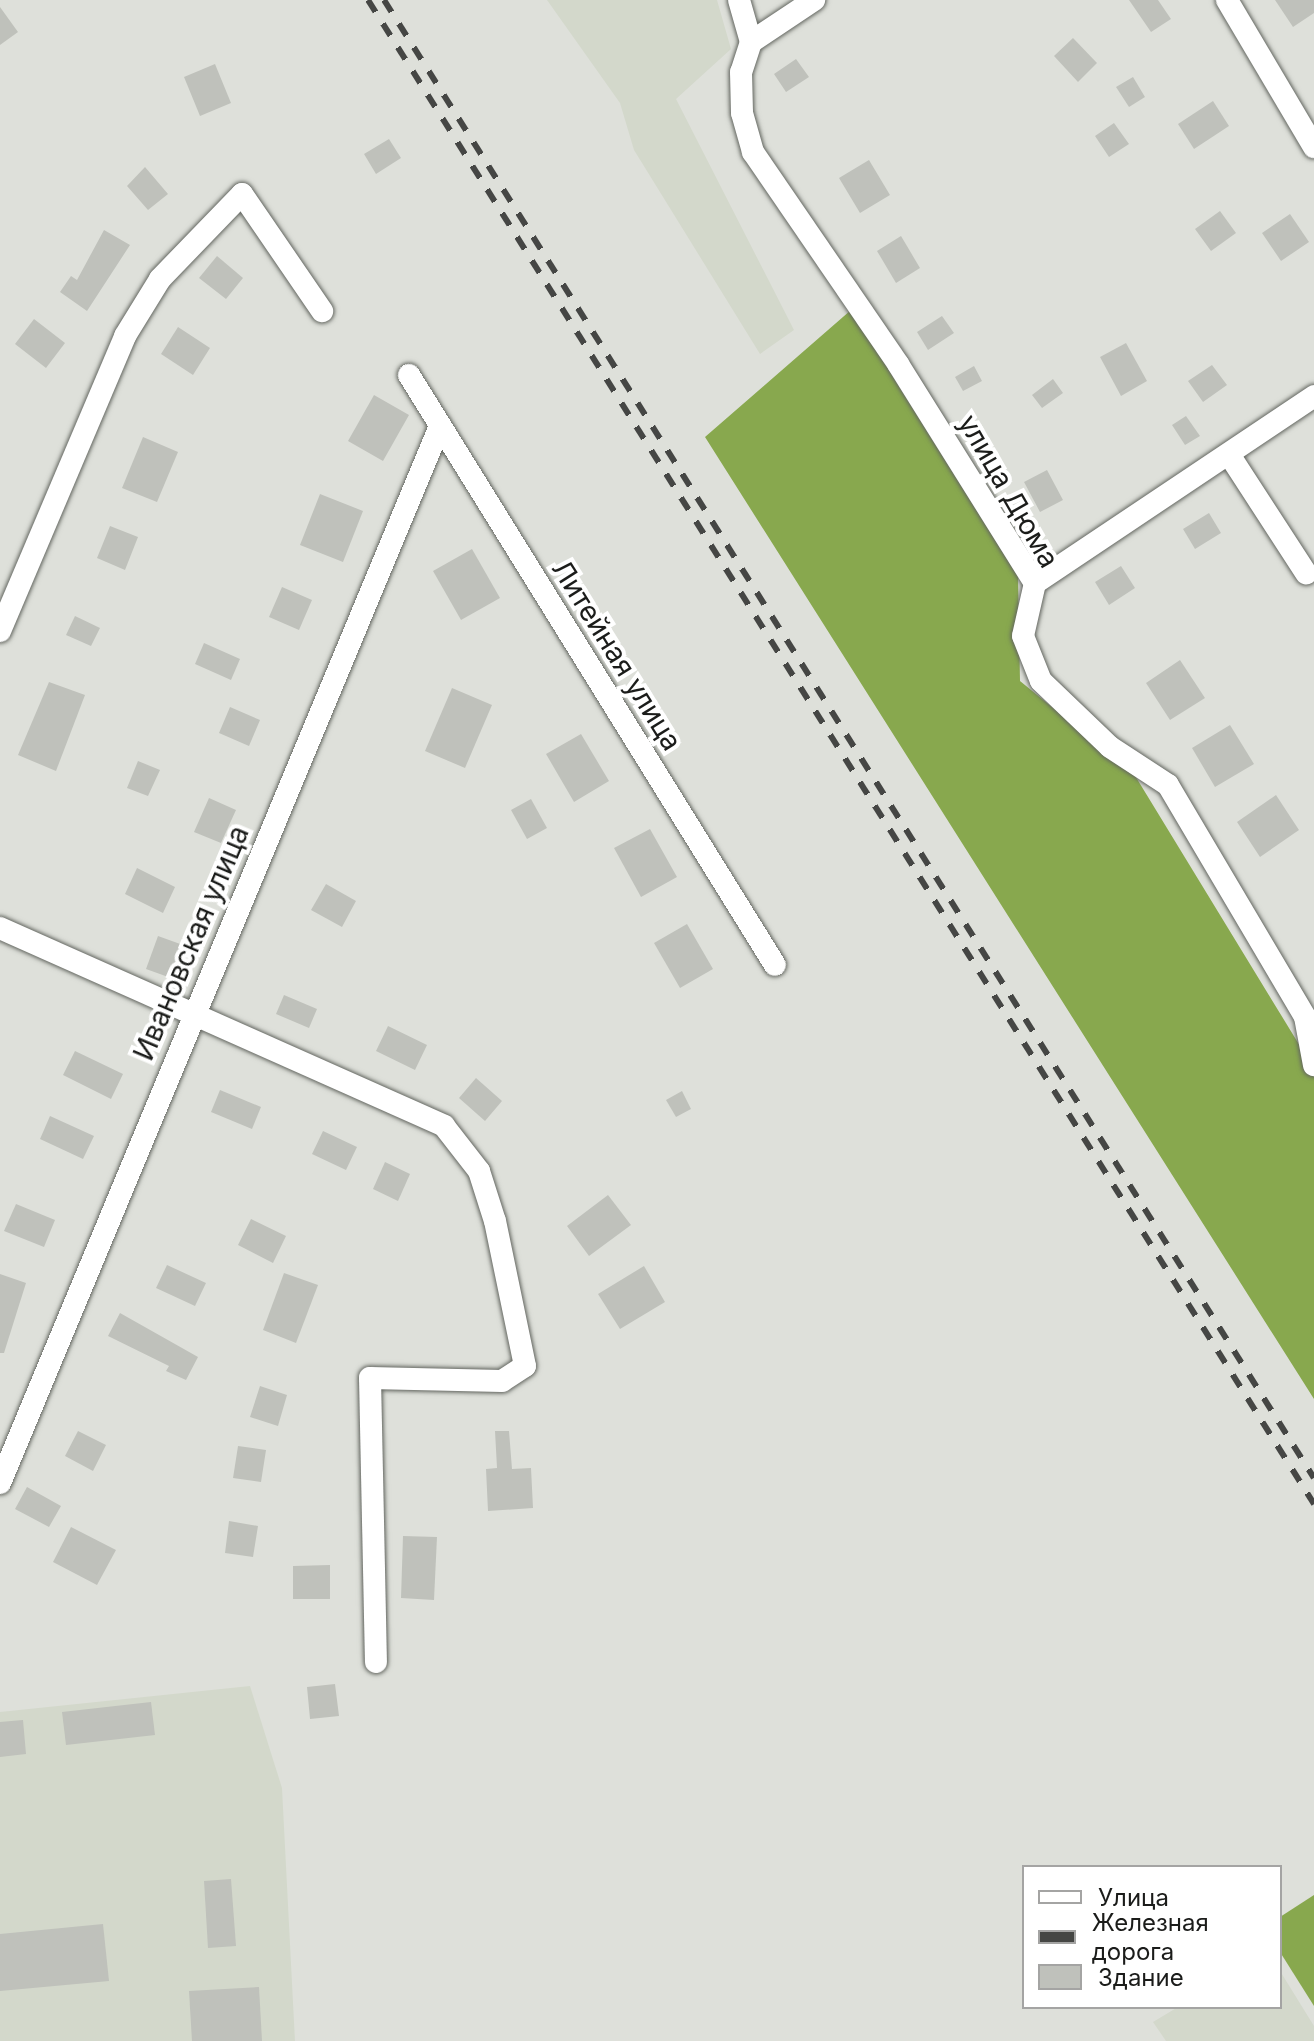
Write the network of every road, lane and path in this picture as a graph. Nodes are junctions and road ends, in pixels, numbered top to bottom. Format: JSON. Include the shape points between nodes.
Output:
{"nodes":[{"id":1,"x":739,"y":0,"type":"edge"},
{"id":2,"x":814,"y":0,"type":"edge"},
{"id":3,"x":1227,"y":0,"type":"edge"},
{"id":4,"x":751,"y":42,"type":"junction"},
{"id":5,"x":1314,"y":147,"type":"edge"},
{"id":6,"x":322,"y":311,"type":"dead end"},
{"id":7,"x":409,"y":375,"type":"dead end"},
{"id":8,"x":1314,"y":396,"type":"edge"},
{"id":9,"x":440,"y":426,"type":"junction"},
{"id":10,"x":1230,"y":456,"type":"junction"},
{"id":11,"x":1306,"y":573,"type":"dead end"},
{"id":12,"x":1035,"y":583,"type":"junction"},
{"id":13,"x":0,"y":631,"type":"edge"},
{"id":14,"x":0,"y":928,"type":"edge"},
{"id":15,"x":775,"y":965,"type":"dead end"},
{"id":16,"x":1310,"y":1014,"type":"edge"},
{"id":17,"x":193,"y":1015,"type":"junction"},
{"id":18,"x":1314,"y":1065,"type":"edge"},
{"id":19,"x":0,"y":1483,"type":"edge"},
{"id":20,"x":376,"y":1662,"type":"dead end"}],
"edges":[{"from":1,"to":4,"type":"street"},
{"from":2,"to":4,"type":"street"},
{"from":3,"to":5,"type":"street"},
{"from":4,"to":12,"type":"street","name":"улица Дюма","via":[[741,72],[742,113],[753,152],[898,364]]},
{"from":6,"to":13,"type":"street","via":[[242,194],[160,279],[125,336]]},
{"from":7,"to":9,"type":"street","name":"Литейная улица"},
{"from":8,"to":10,"type":"street"},
{"from":9,"to":15,"type":"street","name":"Литейная улица"},
{"from":9,"to":17,"type":"street","name":"Ивановская улица"},
{"from":10,"to":11,"type":"street"},
{"from":10,"to":12,"type":"street"},
{"from":12,"to":16,"type":"street","name":"улица Дюма","via":[[1023,636],[1041,681],[1110,747],[1168,785]]},
{"from":14,"to":17,"type":"street"},
{"from":16,"to":18,"type":"street","name":"улица Дюма"},
{"from":17,"to":19,"type":"street","name":"Ивановская улица"},
{"from":17,"to":20,"type":"street","via":[[444,1126],[483,1184],[525,1366],[502,1381],[370,1378]]}]}
